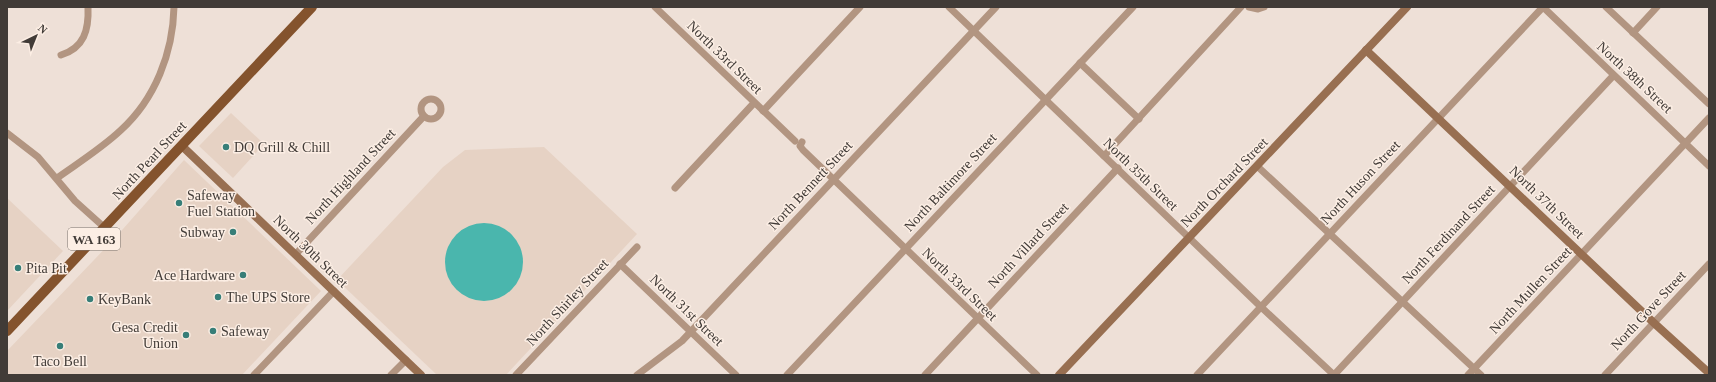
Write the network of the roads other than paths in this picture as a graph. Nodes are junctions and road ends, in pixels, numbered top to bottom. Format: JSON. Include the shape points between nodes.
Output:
{"nodes":[{"id":1,"x":88,"y":7,"type":"edge"},
{"id":2,"x":174,"y":7,"type":"edge"},
{"id":3,"x":312,"y":7,"type":"edge"},
{"id":4,"x":655,"y":7,"type":"edge"},
{"id":5,"x":860,"y":7,"type":"edge"},
{"id":6,"x":949,"y":7,"type":"edge"},
{"id":7,"x":996,"y":7,"type":"edge"},
{"id":8,"x":1133,"y":7,"type":"edge"},
{"id":9,"x":1241,"y":7,"type":"edge"},
{"id":10,"x":1249,"y":7,"type":"edge"},
{"id":11,"x":1264,"y":7,"type":"edge"},
{"id":12,"x":1407,"y":7,"type":"edge"},
{"id":13,"x":1543,"y":7,"type":"edge"},
{"id":14,"x":1606,"y":7,"type":"edge"},
{"id":15,"x":1657,"y":7,"type":"edge"},
{"id":16,"x":974,"y":30,"type":"junction"},
{"id":17,"x":1633,"y":33,"type":"junction"},
{"id":18,"x":1366,"y":50,"type":"junction"},
{"id":19,"x":61,"y":55,"type":"dead end"},
{"id":20,"x":1080,"y":63,"type":"junction"},
{"id":21,"x":1613,"y":76,"type":"junction"},
{"id":22,"x":1044,"y":99,"type":"junction"},
{"id":23,"x":754,"y":103,"type":"junction"},
{"id":24,"x":1709,"y":104,"type":"edge"},
{"id":25,"x":763,"y":111,"type":"junction"},
{"id":26,"x":424,"y":116,"type":"dead end"},
{"id":27,"x":1439,"y":118,"type":"junction"},
{"id":28,"x":1709,"y":118,"type":"edge"},
{"id":29,"x":1139,"y":119,"type":"junction"},
{"id":30,"x":7,"y":133,"type":"edge"},
{"id":31,"x":794,"y":142,"type":"dead end"},
{"id":32,"x":802,"y":142,"type":"dead end"},
{"id":33,"x":1685,"y":143,"type":"junction"},
{"id":34,"x":182,"y":146,"type":"junction"},
{"id":35,"x":1104,"y":156,"type":"junction"},
{"id":36,"x":1257,"y":166,"type":"junction"},
{"id":37,"x":1709,"y":166,"type":"edge"},
{"id":38,"x":1118,"y":168,"type":"junction"},
{"id":39,"x":57,"y":178,"type":"junction"},
{"id":40,"x":833,"y":180,"type":"junction"},
{"id":41,"x":1511,"y":186,"type":"junction"},
{"id":42,"x":675,"y":188,"type":"dead end"},
{"id":43,"x":105,"y":228,"type":"junction"},
{"id":44,"x":1329,"y":234,"type":"junction"},
{"id":45,"x":1189,"y":237,"type":"junction"},
{"id":46,"x":637,"y":247,"type":"dead end"},
{"id":47,"x":906,"y":250,"type":"junction"},
{"id":48,"x":1581,"y":253,"type":"junction"},
{"id":49,"x":296,"y":254,"type":"junction"},
{"id":50,"x":620,"y":264,"type":"junction"},
{"id":51,"x":1709,"y":264,"type":"edge"},
{"id":52,"x":334,"y":291,"type":"junction"},
{"id":53,"x":1403,"y":302,"type":"junction"},
{"id":54,"x":1260,"y":306,"type":"junction"},
{"id":55,"x":977,"y":319,"type":"junction"},
{"id":56,"x":1654,"y":323,"type":"junction"},
{"id":57,"x":7,"y":331,"type":"edge"},
{"id":58,"x":690,"y":332,"type":"junction"},
{"id":59,"x":406,"y":360,"type":"junction"},
{"id":60,"x":1475,"y":369,"type":"junction"},
{"id":61,"x":1709,"y":373,"type":"edge"},
{"id":62,"x":254,"y":375,"type":"edge"},
{"id":63,"x":391,"y":375,"type":"edge"},
{"id":64,"x":422,"y":375,"type":"edge"},
{"id":65,"x":516,"y":375,"type":"edge"},
{"id":66,"x":637,"y":375,"type":"edge"},
{"id":67,"x":736,"y":375,"type":"edge"},
{"id":68,"x":787,"y":375,"type":"edge"},
{"id":69,"x":925,"y":375,"type":"edge"},
{"id":70,"x":1037,"y":375,"type":"edge"},
{"id":71,"x":1059,"y":375,"type":"edge"},
{"id":72,"x":1197,"y":375,"type":"edge"},
{"id":73,"x":1334,"y":375,"type":"edge"},
{"id":74,"x":1468,"y":375,"type":"edge"},
{"id":75,"x":1481,"y":375,"type":"edge"},
{"id":76,"x":1605,"y":375,"type":"edge"}],
"edges":[{"from":1,"to":19,"type":"street","via":[[88,21],[81,42],[72,51]]},
{"from":2,"to":39,"type":"street","via":[[167,57],[159,78],[143,105],[121,130]]},
{"from":3,"to":34,"type":"main road","name":"North Pearl Street","number":"WA 163"},
{"from":4,"to":23,"type":"street","name":"North 33rd Street"},
{"from":5,"to":25,"type":"street"},
{"from":6,"to":16,"type":"street","name":"North 35th Street"},
{"from":7,"to":16,"type":"street","name":"North Bennett Street"},
{"from":8,"to":20,"type":"street","name":"North Baltimore Street"},
{"from":9,"to":29,"type":"street"},
{"from":10,"to":11,"type":"street"},
{"from":12,"to":18,"type":"street","name":"North Orchard Street"},
{"from":13,"to":21,"type":"street","name":"North 38th Street"},
{"from":13,"to":27,"type":"street","name":"North Huson Street"},
{"from":14,"to":17,"type":"street"},
{"from":15,"to":17,"type":"street"},
{"from":16,"to":22,"type":"street","name":"North 35th Street"},
{"from":16,"to":40,"type":"street","name":"North Bennett Street"},
{"from":17,"to":24,"type":"street"},
{"from":18,"to":27,"type":"street","name":"North 37th Street"},
{"from":18,"to":36,"type":"street","name":"North Orchard Street"},
{"from":20,"to":22,"type":"street","name":"North Baltimore Street"},
{"from":20,"to":29,"type":"street"},
{"from":21,"to":33,"type":"street","name":"North 38th Street"},
{"from":21,"to":41,"type":"street","name":"North Ferdinand Street"},
{"from":22,"to":35,"type":"street","name":"North 35th Street"},
{"from":22,"to":47,"type":"street","name":"North Baltimore Street"},
{"from":23,"to":25,"type":"street","name":"North 33rd Street"},
{"from":23,"to":42,"type":"street"},
{"from":25,"to":31,"type":"street","name":"North 33rd Street"},
{"from":26,"to":49,"type":"street","name":"North Highland Street"},
{"from":27,"to":41,"type":"street","name":"North 37th Street"},
{"from":27,"to":44,"type":"street","name":"North Huson Street"},
{"from":28,"to":33,"type":"street","name":"North Mullen Street"},
{"from":29,"to":35,"type":"street"},
{"from":30,"to":39,"type":"street","via":[[32,151]]},
{"from":32,"to":40,"type":"street","name":"North 33rd Street","via":[[800,146],[803,150]]},
{"from":33,"to":37,"type":"street","name":"North 38th Street"},
{"from":33,"to":48,"type":"street","name":"North Mullen Street"},
{"from":34,"to":43,"type":"main road","name":"North Pearl Street","number":"WA 163"},
{"from":34,"to":49,"type":"street","name":"North 30th Street"},
{"from":35,"to":38,"type":"street","name":"North 35th Street"},
{"from":36,"to":44,"type":"street"},
{"from":36,"to":45,"type":"street","name":"North Orchard Street"},
{"from":38,"to":45,"type":"street","name":"North 35th Street"},
{"from":38,"to":55,"type":"street","name":"North Villard Street"},
{"from":39,"to":43,"type":"street","via":[[75,201]]},
{"from":40,"to":47,"type":"street","name":"North 33rd Street"},
{"from":40,"to":58,"type":"street","name":"North Bennett Street"},
{"from":41,"to":48,"type":"street","name":"North 37th Street"},
{"from":41,"to":53,"type":"street","name":"North Ferdinand Street"},
{"from":43,"to":57,"type":"main road","name":"North Pearl Street","number":"WA 163"},
{"from":44,"to":53,"type":"street"},
{"from":44,"to":54,"type":"street","name":"North Huson Street"},
{"from":45,"to":54,"type":"street","name":"North 35th Street"},
{"from":45,"to":71,"type":"street","name":"North Orchard Street"},
{"from":46,"to":50,"type":"street","name":"North Shirley Street"},
{"from":47,"to":55,"type":"street","name":"North 33rd Street"},
{"from":47,"to":68,"type":"street","name":"North Baltimore Street"},
{"from":48,"to":56,"type":"street","name":"North 37th Street"},
{"from":48,"to":60,"type":"street","name":"North Mullen Street"},
{"from":49,"to":52,"type":"street","name":"North 30th Street"},
{"from":50,"to":58,"type":"street","name":"North 31st Street"},
{"from":50,"to":65,"type":"street","name":"North Shirley Street"},
{"from":51,"to":56,"type":"street","name":"North Gove Street"},
{"from":52,"to":59,"type":"street","name":"North 30th Street"},
{"from":52,"to":62,"type":"street"},
{"from":53,"to":60,"type":"street"},
{"from":53,"to":73,"type":"street","name":"North Ferdinand Street"},
{"from":54,"to":72,"type":"street","name":"North Huson Street"},
{"from":54,"to":73,"type":"street","name":"North 35th Street"},
{"from":55,"to":69,"type":"street","name":"North Villard Street"},
{"from":55,"to":70,"type":"street","name":"North 33rd Street"},
{"from":56,"to":61,"type":"street","name":"North 37th Street"},
{"from":56,"to":76,"type":"street","name":"North Gove Street"},
{"from":58,"to":66,"type":"street","name":"North Bennett Street","via":[[676,346]]},
{"from":58,"to":67,"type":"street","name":"North 31st Street"},
{"from":59,"to":63,"type":"street"},
{"from":59,"to":64,"type":"street","name":"North 30th Street"},
{"from":60,"to":74,"type":"street","name":"North Mullen Street"},
{"from":60,"to":75,"type":"street"}]}
